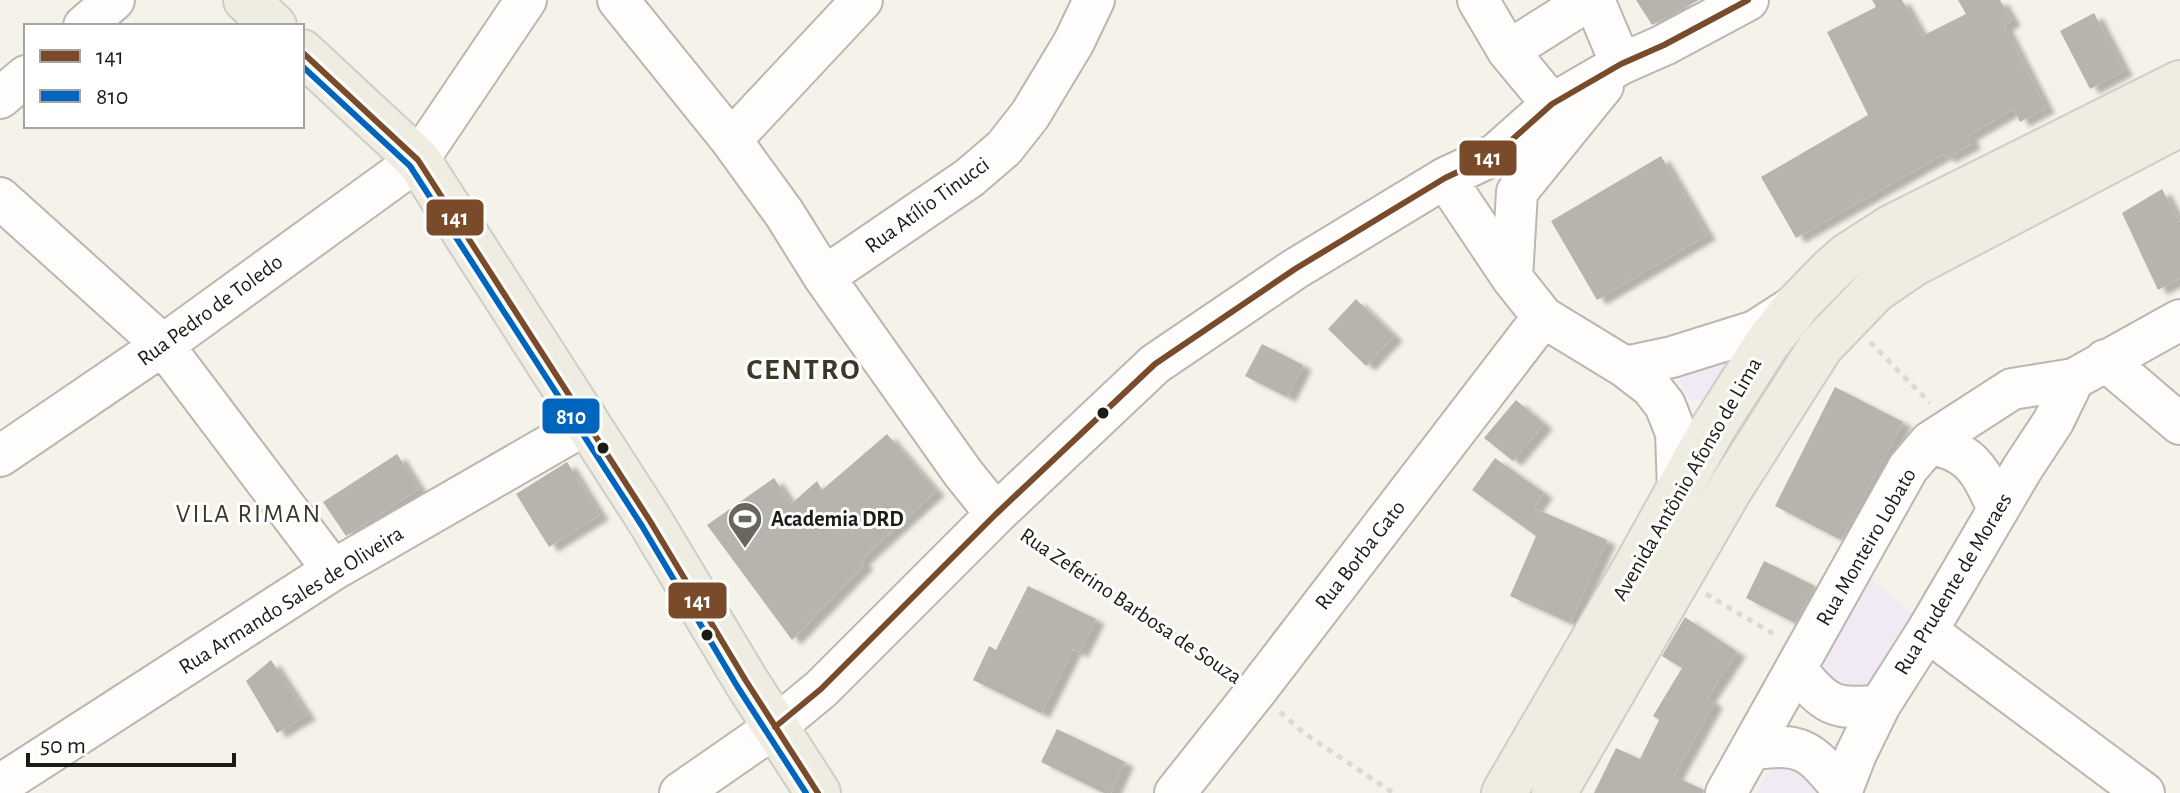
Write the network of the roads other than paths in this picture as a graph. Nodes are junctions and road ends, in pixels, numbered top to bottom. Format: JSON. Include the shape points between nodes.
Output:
{"nodes":[{"id":1,"x":114,"y":0,"type":"edge"},
{"id":2,"x":246,"y":0,"type":"edge"},
{"id":3,"x":526,"y":0,"type":"edge"},
{"id":4,"x":618,"y":0,"type":"edge"},
{"id":5,"x":862,"y":0,"type":"edge"},
{"id":6,"x":1094,"y":0,"type":"edge"},
{"id":7,"x":1478,"y":0,"type":"edge"},
{"id":8,"x":1592,"y":0,"type":"edge"},
{"id":9,"x":1748,"y":0,"type":"edge"},
{"id":10,"x":86,"y":24,"type":"edge"},
{"id":11,"x":272,"y":24,"type":"edge"},
{"id":12,"x":1508,"y":51,"type":"junction"},
{"id":13,"x":304,"y":54,"type":"edge"},
{"id":14,"x":1621,"y":64,"type":"junction"},
{"id":15,"x":24,"y":78,"type":"edge"},
{"id":16,"x":2180,"y":83,"type":"edge"},
{"id":17,"x":0,"y":98,"type":"edge"},
{"id":18,"x":1552,"y":104,"type":"junction"},
{"id":19,"x":2179,"y":128,"type":"edge"},
{"id":20,"x":731,"y":140,"type":"junction"},
{"id":21,"x":1496,"y":154,"type":"junction"},
{"id":22,"x":418,"y":160,"type":"junction"},
{"id":23,"x":1445,"y":178,"type":"junction"},
{"id":24,"x":1517,"y":192,"type":"junction"},
{"id":25,"x":0,"y":198,"type":"edge"},
{"id":26,"x":1902,"y":246,"type":"junction"},
{"id":27,"x":824,"y":277,"type":"junction"},
{"id":28,"x":1512,"y":278,"type":"junction"},
{"id":29,"x":1798,"y":304,"type":"junction"},
{"id":30,"x":1543,"y":317,"type":"junction"},
{"id":31,"x":2180,"y":320,"type":"edge"},
{"id":32,"x":163,"y":345,"type":"junction"},
{"id":33,"x":1625,"y":367,"type":"junction"},
{"id":34,"x":2090,"y":370,"type":"junction"},
{"id":35,"x":588,"y":423,"type":"junction"},
{"id":36,"x":2180,"y":424,"type":"edge"},
{"id":37,"x":1941,"y":434,"type":"junction"},
{"id":38,"x":0,"y":456,"type":"edge"},
{"id":39,"x":1678,"y":490,"type":"junction"},
{"id":40,"x":1998,"y":509,"type":"junction"},
{"id":41,"x":996,"y":514,"type":"junction"},
{"id":42,"x":1716,"y":514,"type":"junction"},
{"id":43,"x":333,"y":570,"type":"junction"},
{"id":44,"x":1927,"y":631,"type":"junction"},
{"id":45,"x":1801,"y":661,"type":"junction"},
{"id":46,"x":1880,"y":705,"type":"junction"},
{"id":47,"x":775,"y":727,"type":"junction"},
{"id":48,"x":1750,"y":750,"type":"junction"},
{"id":49,"x":0,"y":785,"type":"edge"},
{"id":50,"x":1841,"y":791,"type":"edge"},
{"id":51,"x":680,"y":793,"type":"edge"},
{"id":52,"x":818,"y":793,"type":"edge"},
{"id":53,"x":1175,"y":793,"type":"edge"},
{"id":54,"x":1504,"y":793,"type":"edge"},
{"id":55,"x":1554,"y":793,"type":"edge"},
{"id":56,"x":1726,"y":793,"type":"edge"},
{"id":57,"x":2144,"y":793,"type":"edge"}],
"edges":[{"from":1,"to":10,"type":"street"},
{"from":2,"to":11,"type":"main road"},
{"from":3,"to":22,"type":"street"},
{"from":4,"to":20,"type":"street","name":"Rua Zeferino Barbosa de Souza"},
{"from":5,"to":20,"type":"street"},
{"from":6,"to":27,"type":"street","name":"Rua Atílio Tinucci","via":[[1030,115],[1004,148]]},
{"from":7,"to":12,"type":"street"},
{"from":8,"to":12,"type":"street"},
{"from":8,"to":14,"type":"street"},
{"from":9,"to":14,"type":"street"},
{"from":12,"to":18,"type":"street"},
{"from":13,"to":22,"type":"main road"},
{"from":14,"to":18,"type":"street"},
{"from":14,"to":24,"type":"street"},
{"from":15,"to":17,"type":"street"},
{"from":16,"to":26,"type":"main road","name":"Avenida Antônio Afonso de Lima"},
{"from":18,"to":21,"type":"street"},
{"from":19,"to":26,"type":"main road","name":"Avenida Antônio Afonso de Lima"},
{"from":20,"to":27,"type":"street","name":"Rua Zeferino Barbosa de Souza"},
{"from":21,"to":23,"type":"street"},
{"from":21,"to":24,"type":"street"},
{"from":22,"to":32,"type":"street","name":"Rua Pedro de Toledo"},
{"from":22,"to":35,"type":"main road"},
{"from":23,"to":28,"type":"street"},
{"from":23,"to":41,"type":"street","via":[[1295,269],[1155,364]]},
{"from":24,"to":28,"type":"street"},
{"from":25,"to":32,"type":"street"},
{"from":26,"to":29,"type":"main road","name":"Avenida Antônio Afonso de Lima","via":[[1847,256]]},
{"from":26,"to":42,"type":"main road","name":"Avenida Antônio Afonso de Lima","via":[[1874,291],[1821,346]]},
{"from":27,"to":41,"type":"street","name":"Rua Zeferino Barbosa de Souza"},
{"from":28,"to":30,"type":"street"},
{"from":29,"to":33,"type":"street","via":[[1755,331]]},
{"from":29,"to":39,"type":"main road","name":"Avenida Antônio Afonso de Lima","via":[[1768,342]]},
{"from":30,"to":33,"type":"street"},
{"from":30,"to":53,"type":"street","name":"Rua Borba Gato"},
{"from":31,"to":34,"type":"street","name":"Rua Monteiro Lobato"},
{"from":32,"to":38,"type":"street","name":"Rua Pedro de Toledo"},
{"from":32,"to":43,"type":"street"},
{"from":33,"to":39,"type":"street","via":[[1665,405],[1676,433]]},
{"from":34,"to":36,"type":"street"},
{"from":34,"to":37,"type":"street","name":"Rua Monteiro Lobato","via":[[2012,389]]},
{"from":34,"to":40,"type":"street","name":"Rua Prudente de Moraes"},
{"from":35,"to":43,"type":"street","name":"Rua Armando Sales de Oliveira"},
{"from":35,"to":47,"type":"main road"},
{"from":37,"to":40,"type":"street","via":[[1976,468]]},
{"from":37,"to":45,"type":"street","name":"Rua Monteiro Lobato","via":[[1908,468]]},
{"from":39,"to":42,"type":"main road"},
{"from":39,"to":54,"type":"main road","name":"Avenida Antônio Afonso de Lima"},
{"from":40,"to":44,"type":"street","name":"Rua Prudente de Moraes"},
{"from":41,"to":47,"type":"street","via":[[821,689]]},
{"from":42,"to":55,"type":"main road","name":"Avenida Antônio Afonso de Lima"},
{"from":43,"to":49,"type":"street","name":"Rua Armando Sales de Oliveira"},
{"from":44,"to":46,"type":"street","name":"Rua Prudente de Moraes"},
{"from":44,"to":57,"type":"street"},
{"from":45,"to":46,"type":"street","via":[[1821,697],[1841,707]]},
{"from":45,"to":48,"type":"street","name":"Rua Monteiro Lobato"},
{"from":46,"to":50,"type":"street","name":"Rua Prudente de Moraes"},
{"from":47,"to":51,"type":"street"},
{"from":47,"to":52,"type":"main road"},
{"from":48,"to":50,"type":"street","via":[[1794,747],[1824,767]]},
{"from":48,"to":56,"type":"street","name":"Rua Monteiro Lobato"}]}
